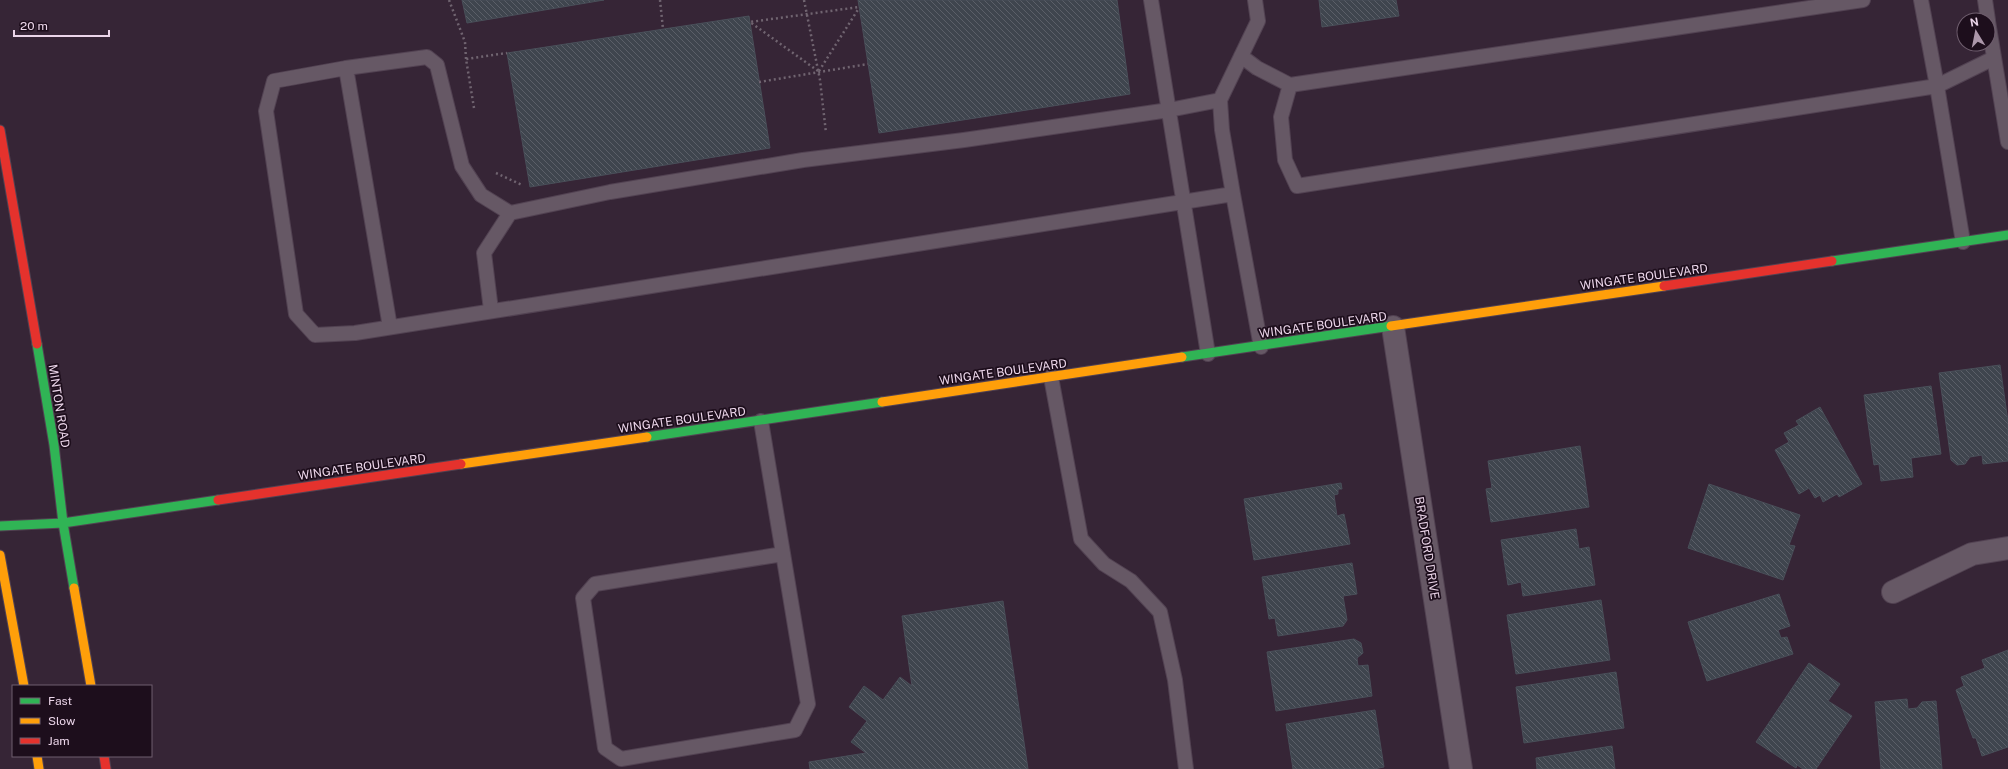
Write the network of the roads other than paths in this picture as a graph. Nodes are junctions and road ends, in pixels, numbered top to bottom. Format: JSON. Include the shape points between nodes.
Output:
{"nodes":[{"id":1,"x":1151,"y":0,"type":"edge"},
{"id":2,"x":1255,"y":0,"type":"edge"},
{"id":3,"x":1863,"y":0,"type":"edge"},
{"id":4,"x":1921,"y":0,"type":"edge"},
{"id":5,"x":1984,"y":0,"type":"edge"},
{"id":6,"x":1986,"y":12,"type":"edge"},
{"id":7,"x":1993,"y":52,"type":"edge"},
{"id":8,"x":1241,"y":56,"type":"junction"},
{"id":9,"x":1994,"y":58,"type":"junction"},
{"id":10,"x":346,"y":68,"type":"junction"},
{"id":11,"x":1290,"y":85,"type":"junction"},
{"id":12,"x":1937,"y":86,"type":"junction"},
{"id":13,"x":1220,"y":100,"type":"junction"},
{"id":14,"x":1169,"y":110,"type":"junction"},
{"id":15,"x":0,"y":130,"type":"edge"},
{"id":16,"x":2008,"y":142,"type":"edge"},
{"id":17,"x":1233,"y":194,"type":"junction"},
{"id":18,"x":1183,"y":201,"type":"junction"},
{"id":19,"x":510,"y":213,"type":"junction"},
{"id":20,"x":2008,"y":235,"type":"edge"},
{"id":21,"x":1963,"y":242,"type":"junction"},
{"id":22,"x":491,"y":310,"type":"junction"},
{"id":23,"x":390,"y":327,"type":"junction"},
{"id":24,"x":1393,"y":327,"type":"junction"},
{"id":25,"x":1261,"y":347,"type":"junction"},
{"id":26,"x":1208,"y":354,"type":"junction"},
{"id":27,"x":1051,"y":377,"type":"junction"},
{"id":28,"x":761,"y":421,"type":"junction"},
{"id":29,"x":63,"y":523,"type":"junction"},
{"id":30,"x":0,"y":526,"type":"edge"},
{"id":31,"x":2008,"y":548,"type":"edge"},
{"id":32,"x":783,"y":554,"type":"junction"},
{"id":33,"x":0,"y":555,"type":"edge"},
{"id":34,"x":1893,"y":592,"type":"dead end"},
{"id":35,"x":24,"y":685,"type":"edge"},
{"id":36,"x":91,"y":685,"type":"edge"},
{"id":37,"x":37,"y":757,"type":"edge"},
{"id":38,"x":104,"y":757,"type":"edge"},
{"id":39,"x":39,"y":769,"type":"edge"},
{"id":40,"x":106,"y":769,"type":"edge"},
{"id":41,"x":1186,"y":769,"type":"edge"},
{"id":42,"x":1461,"y":769,"type":"edge"}],
"edges":[{"from":1,"to":14,"type":"lane"},
{"from":2,"to":8,"type":"lane","via":[[1258,22]]},
{"from":3,"to":11,"type":"lane"},
{"from":4,"to":12,"type":"lane"},
{"from":5,"to":6,"type":"lane"},
{"from":7,"to":9,"type":"lane"},
{"from":8,"to":11,"type":"lane","via":[[1257,68]]},
{"from":8,"to":13,"type":"lane"},
{"from":9,"to":12,"type":"lane"},
{"from":9,"to":16,"type":"lane"},
{"from":10,"to":19,"type":"lane","via":[[427,58],[437,65],[462,166],[481,196]]},
{"from":10,"to":23,"type":"lane"},
{"from":10,"to":23,"type":"lane","via":[[274,81],[266,111],[296,314],[315,335],[355,333]]},
{"from":11,"to":12,"type":"lane","via":[[1281,117],[1285,160],[1297,186]]},
{"from":12,"to":21,"type":"lane"},
{"from":13,"to":14,"type":"lane"},
{"from":13,"to":17,"type":"lane","via":[[1222,130]]},
{"from":14,"to":18,"type":"lane"},
{"from":14,"to":19,"type":"lane","via":[[964,140],[830,156],[610,192]]},
{"from":15,"to":29,"type":"street","name":"MINTON ROAD","via":[[54,445]]},
{"from":17,"to":18,"type":"lane"},
{"from":17,"to":25,"type":"lane"},
{"from":18,"to":22,"type":"lane"},
{"from":18,"to":26,"type":"lane"},
{"from":19,"to":22,"type":"lane","via":[[484,253]]},
{"from":20,"to":21,"type":"street","name":"WINGATE BOULEVARD"},
{"from":21,"to":24,"type":"street","name":"WINGATE BOULEVARD"},
{"from":22,"to":23,"type":"lane"},
{"from":24,"to":25,"type":"street","name":"WINGATE BOULEVARD"},
{"from":24,"to":42,"type":"street","name":"BRADFORD DRIVE"},
{"from":25,"to":26,"type":"street","name":"WINGATE BOULEVARD"},
{"from":26,"to":27,"type":"street","name":"WINGATE BOULEVARD"},
{"from":27,"to":28,"type":"street","name":"WINGATE BOULEVARD"},
{"from":27,"to":41,"type":"lane","via":[[1081,539],[1104,564],[1131,581],[1160,612],[1175,680]]},
{"from":28,"to":29,"type":"street","name":"WINGATE BOULEVARD"},
{"from":28,"to":32,"type":"lane"},
{"from":29,"to":30,"type":"street","name":"WINGATE BOULEVARD"},
{"from":29,"to":36,"type":"street","name":"MINTON ROAD"},
{"from":31,"to":34,"type":"street","via":[[1972,554]]},
{"from":32,"to":32,"type":"lane","via":[[808,704],[795,730],[621,759],[605,748],[583,598],[594,584]]},
{"from":33,"to":35,"type":"street"},
{"from":37,"to":39,"type":"street"},
{"from":38,"to":40,"type":"street"}]}
